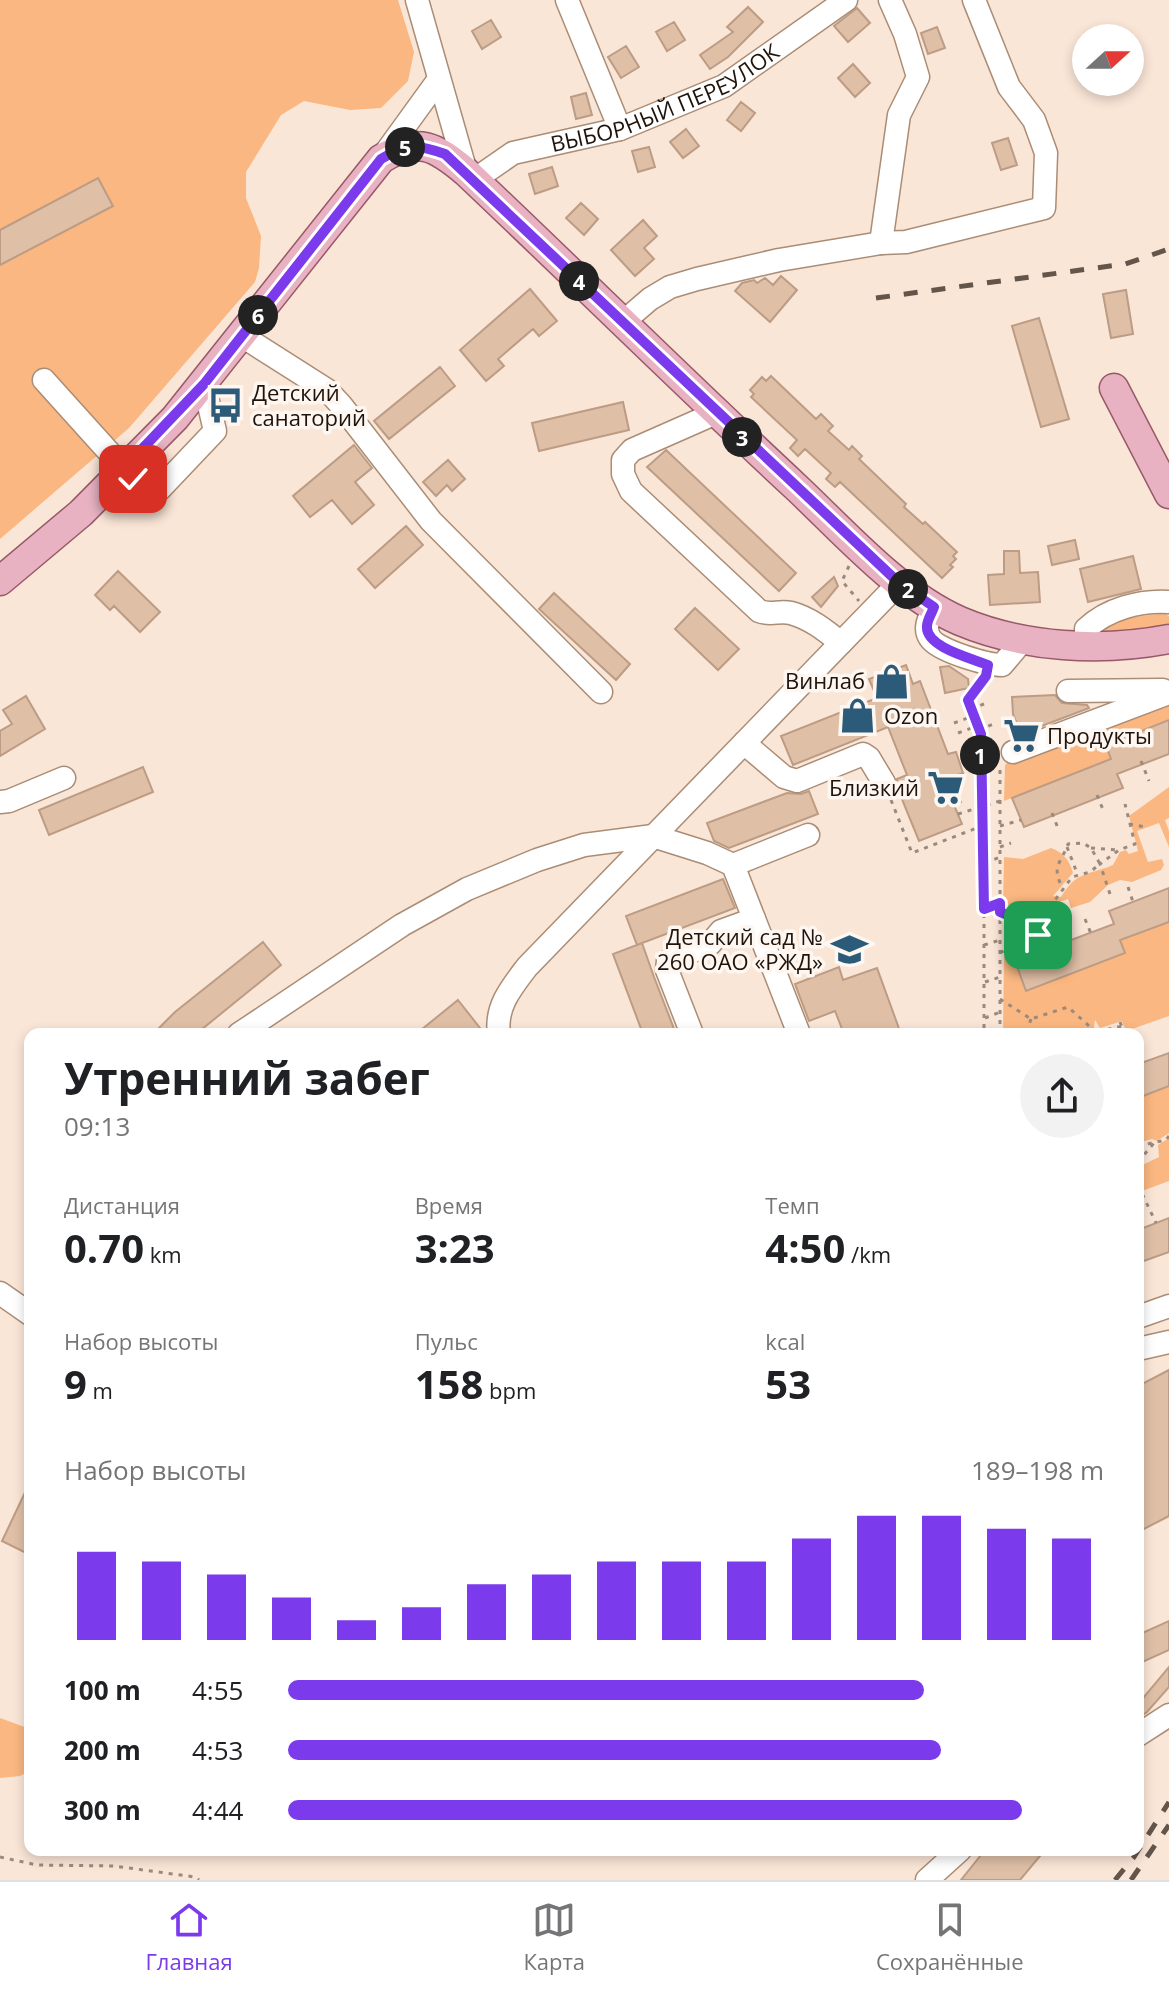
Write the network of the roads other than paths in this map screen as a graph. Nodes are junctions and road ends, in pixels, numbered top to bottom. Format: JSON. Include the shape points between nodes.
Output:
{"nodes":[{"id":1,"x":417,"y":0,"type":"edge"},
{"id":2,"x":567,"y":0,"type":"edge"},
{"id":3,"x":846,"y":0,"type":"edge"},
{"id":4,"x":890,"y":0,"type":"edge"},
{"id":5,"x":974,"y":0,"type":"edge"},
{"id":6,"x":439,"y":79,"type":"junction"},
{"id":7,"x":620,"y":129,"type":"junction"},
{"id":8,"x":381,"y":159,"type":"junction"},
{"id":9,"x":470,"y":176,"type":"junction"},
{"id":10,"x":881,"y":243,"type":"junction"},
{"id":11,"x":622,"y":323,"type":"junction"},
{"id":12,"x":242,"y":336,"type":"junction"},
{"id":13,"x":44,"y":380,"type":"dead end"},
{"id":14,"x":204,"y":384,"type":"junction"},
{"id":15,"x":1114,"y":388,"type":"dead end"},
{"id":16,"x":716,"y":413,"type":"junction"},
{"id":17,"x":123,"y":469,"type":"junction"},
{"id":18,"x":1169,"y":494,"type":"edge"},
{"id":19,"x":0,"y":581,"type":"edge"},
{"id":20,"x":899,"y":583,"type":"junction"},
{"id":21,"x":1169,"y":602,"type":"edge"},
{"id":22,"x":934,"y":607,"type":"junction"},
{"id":23,"x":1024,"y":639,"type":"junction"},
{"id":24,"x":1169,"y":639,"type":"edge"},
{"id":25,"x":841,"y":643,"type":"junction"},
{"id":26,"x":1086,"y":646,"type":"junction"},
{"id":27,"x":1068,"y":691,"type":"dead end"},
{"id":28,"x":1169,"y":691,"type":"edge"},
{"id":29,"x":601,"y":692,"type":"dead end"},
{"id":30,"x":744,"y":743,"type":"junction"},
{"id":31,"x":1007,"y":755,"type":"road end"},
{"id":32,"x":64,"y":778,"type":"dead end"},
{"id":33,"x":885,"y":786,"type":"road end"},
{"id":34,"x":0,"y":802,"type":"edge"},
{"id":35,"x":808,"y":835,"type":"dead end"},
{"id":36,"x":653,"y":836,"type":"junction"},
{"id":37,"x":733,"y":865,"type":"junction"},
{"id":38,"x":754,"y":919,"type":"junction"},
{"id":39,"x":248,"y":1028,"type":"edge"},
{"id":40,"x":498,"y":1028,"type":"edge"},
{"id":41,"x":690,"y":1028,"type":"edge"},
{"id":42,"x":797,"y":1028,"type":"edge"},
{"id":43,"x":0,"y":1293,"type":"edge"},
{"id":44,"x":1169,"y":1306,"type":"edge"},
{"id":45,"x":24,"y":1310,"type":"edge"},
{"id":46,"x":1144,"y":1315,"type":"edge"},
{"id":47,"x":1169,"y":1342,"type":"edge"},
{"id":48,"x":1144,"y":1348,"type":"edge"},
{"id":49,"x":1169,"y":1715,"type":"edge"},
{"id":50,"x":1144,"y":1731,"type":"edge"},
{"id":51,"x":953,"y":1856,"type":"edge"},
{"id":52,"x":927,"y":1880,"type":"edge"}],
"edges":[{"from":1,"to":6,"type":"street"},
{"from":2,"to":7,"type":"street"},
{"from":3,"to":7,"type":"street","name":"ВЫБОРНЫЙ ПЕРЕУЛОК","via":[[724,86]]},
{"from":4,"to":10,"type":"street","via":[[918,77],[899,115]]},
{"from":5,"to":10,"type":"street","via":[[1009,87],[1034,120],[1046,153],[1044,208],[906,242]]},
{"from":6,"to":8,"type":"street"},
{"from":6,"to":9,"type":"street"},
{"from":7,"to":9,"type":"street","name":"ВЫБОРНЫЙ ПЕРЕУЛОК","via":[[513,153]]},
{"from":8,"to":9,"type":"main road","via":[[400,147],[421,146],[445,154]]},
{"from":8,"to":12,"type":"main road"},
{"from":9,"to":11,"type":"main road"},
{"from":10,"to":11,"type":"street","via":[[779,260],[670,287]]},
{"from":11,"to":16,"type":"main road"},
{"from":12,"to":14,"type":"main road"},
{"from":12,"to":29,"type":"street","via":[[327,390],[431,521]]},
{"from":13,"to":17,"type":"street"},
{"from":14,"to":17,"type":"main road"},
{"from":14,"to":17,"type":"street","via":[[215,431],[159,490],[145,492]]},
{"from":15,"to":18,"type":"main road"},
{"from":16,"to":20,"type":"main road"},
{"from":16,"to":25,"type":"street","via":[[632,450],[623,460],[631,491],[759,611],[789,612],[819,625]]},
{"from":17,"to":19,"type":"main road","via":[[81,513]]},
{"from":20,"to":22,"type":"main road"},
{"from":20,"to":25,"type":"street"},
{"from":21,"to":26,"type":"street","via":[[1115,609],[1097,618],[1086,629]]},
{"from":22,"to":23,"type":"main road","via":[[961,621]]},
{"from":22,"to":23,"type":"street","via":[[929,638],[988,665],[1002,665]]},
{"from":23,"to":26,"type":"main road"},
{"from":24,"to":26,"type":"main road"},
{"from":25,"to":30,"type":"street"},
{"from":27,"to":28,"type":"street"},
{"from":28,"to":31,"type":"street"},
{"from":30,"to":33,"type":"street","via":[[784,777],[797,781],[863,754]]},
{"from":30,"to":36,"type":"street"},
{"from":32,"to":34,"type":"street"},
{"from":35,"to":37,"type":"street"},
{"from":36,"to":37,"type":"street"},
{"from":36,"to":39,"type":"street","via":[[584,845],[467,889],[402,925]]},
{"from":36,"to":40,"type":"street","via":[[527,967],[504,997]]},
{"from":37,"to":38,"type":"street"},
{"from":38,"to":41,"type":"street","via":[[668,961]]},
{"from":38,"to":42,"type":"street"},
{"from":43,"to":45,"type":"street"},
{"from":44,"to":46,"type":"street"},
{"from":47,"to":48,"type":"street"},
{"from":49,"to":50,"type":"street"},
{"from":51,"to":52,"type":"street"}]}
